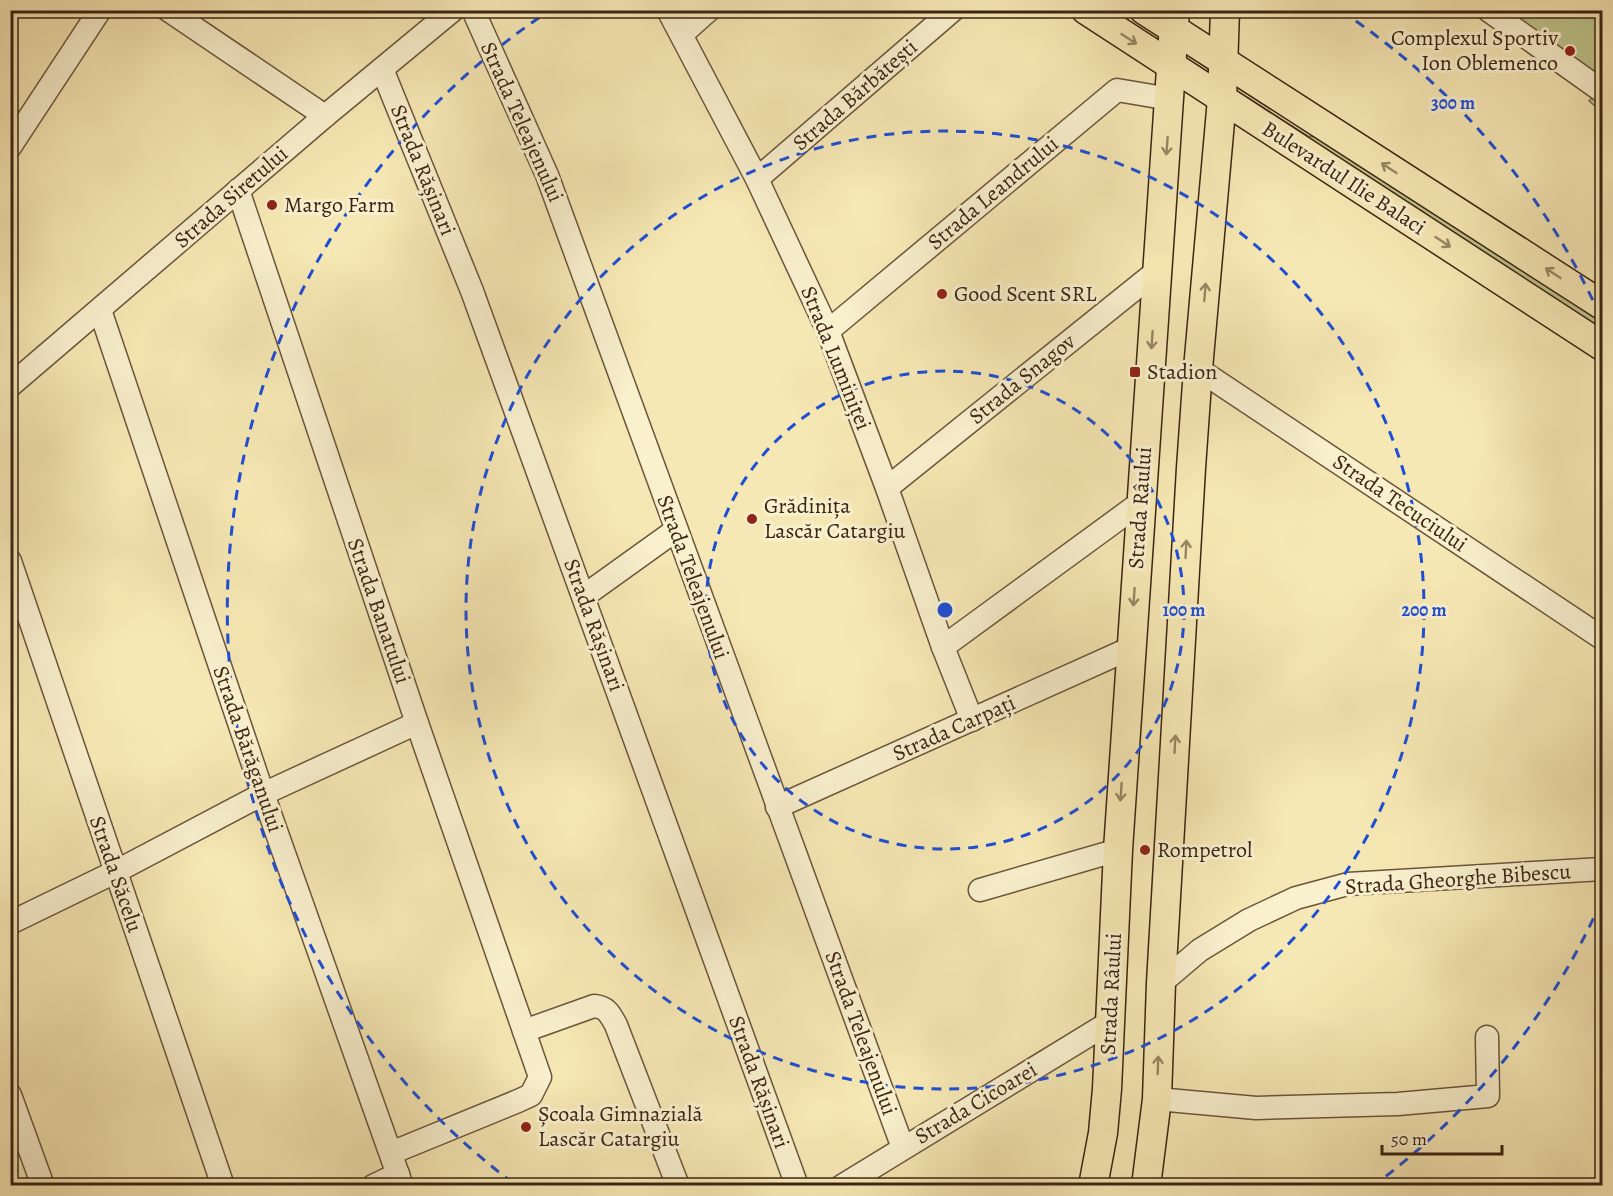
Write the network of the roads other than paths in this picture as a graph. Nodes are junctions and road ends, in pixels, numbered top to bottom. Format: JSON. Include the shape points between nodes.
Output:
{"nodes":[{"id":1,"x":100,"y":10,"type":"edge"},
{"id":2,"x":168,"y":10,"type":"edge"},
{"id":3,"x":453,"y":10,"type":"edge"},
{"id":4,"x":473,"y":10,"type":"edge"},
{"id":5,"x":668,"y":10,"type":"edge"},
{"id":6,"x":709,"y":10,"type":"edge"},
{"id":7,"x":953,"y":10,"type":"edge"},
{"id":8,"x":1086,"y":10,"type":"edge"},
{"id":9,"x":1144,"y":10,"type":"edge"},
{"id":10,"x":1225,"y":10,"type":"edge"},
{"id":11,"x":1488,"y":10,"type":"edge"},
{"id":12,"x":1175,"y":20,"type":"edge"},
{"id":13,"x":682,"y":34,"type":"junction"},
{"id":14,"x":1222,"y":61,"type":"junction"},
{"id":15,"x":1173,"y":66,"type":"junction"},
{"id":16,"x":382,"y":69,"type":"junction"},
{"id":17,"x":1602,"y":91,"type":"edge"},
{"id":18,"x":1170,"y":99,"type":"junction"},
{"id":19,"x":1222,"y":99,"type":"junction"},
{"id":20,"x":325,"y":116,"type":"junction"},
{"id":21,"x":1271,"y":130,"type":"junction"},
{"id":22,"x":10,"y":147,"type":"edge"},
{"id":23,"x":1218,"y":150,"type":"junction"},
{"id":24,"x":757,"y":179,"type":"junction"},
{"id":25,"x":238,"y":190,"type":"junction"},
{"id":26,"x":1157,"y":271,"type":"junction"},
{"id":27,"x":1602,"y":304,"type":"edge"},
{"id":28,"x":100,"y":310,"type":"junction"},
{"id":29,"x":828,"y":331,"type":"junction"},
{"id":30,"x":1602,"y":346,"type":"edge"},
{"id":31,"x":1198,"y":369,"type":"junction"},
{"id":32,"x":14,"y":376,"type":"edge"},
{"id":33,"x":887,"y":488,"type":"junction"},
{"id":34,"x":1140,"y":503,"type":"junction"},
{"id":35,"x":676,"y":530,"type":"junction"},
{"id":36,"x":10,"y":561,"type":"edge"},
{"id":37,"x":584,"y":596,"type":"junction"},
{"id":38,"x":1602,"y":638,"type":"edge"},
{"id":39,"x":943,"y":647,"type":"junction"},
{"id":40,"x":1131,"y":648,"type":"junction"},
{"id":41,"x":972,"y":720,"type":"junction"},
{"id":42,"x":417,"y":723,"type":"junction"},
{"id":43,"x":262,"y":794,"type":"junction"},
{"id":44,"x":777,"y":807,"type":"junction"},
{"id":45,"x":1118,"y":849,"type":"junction"},
{"id":46,"x":1602,"y":870,"type":"edge"},
{"id":47,"x":116,"y":872,"type":"junction"},
{"id":48,"x":980,"y":890,"type":"dead end"},
{"id":49,"x":10,"y":923,"type":"edge"},
{"id":50,"x":1161,"y":983,"type":"junction"},
{"id":51,"x":1110,"y":1022,"type":"junction"},
{"id":52,"x":524,"y":1031,"type":"junction"},
{"id":53,"x":1487,"y":1037,"type":"dead end"},
{"id":54,"x":10,"y":1095,"type":"edge"},
{"id":55,"x":1157,"y":1099,"type":"junction"},
{"id":56,"x":903,"y":1148,"type":"junction"},
{"id":57,"x":391,"y":1153,"type":"junction"},
{"id":58,"x":400,"y":1180,"type":"edge"},
{"id":59,"x":44,"y":1185,"type":"edge"},
{"id":60,"x":223,"y":1185,"type":"edge"},
{"id":61,"x":373,"y":1185,"type":"edge"},
{"id":62,"x":678,"y":1185,"type":"edge"},
{"id":63,"x":796,"y":1185,"type":"edge"},
{"id":64,"x":842,"y":1185,"type":"edge"},
{"id":65,"x":1093,"y":1185,"type":"edge"},
{"id":66,"x":1146,"y":1185,"type":"edge"}],
"edges":[{"from":1,"to":22,"type":"street"},
{"from":2,"to":20,"type":"street"},
{"from":3,"to":16,"type":"street","name":"Strada Siretului"},
{"from":4,"to":35,"type":"street","name":"Strada Teleajenului","via":[[547,175]]},
{"from":5,"to":13,"type":"street","name":"Strada Luminiței"},
{"from":6,"to":13,"type":"street"},
{"from":7,"to":24,"type":"street","name":"Strada Bărbătești"},
{"from":8,"to":15,"type":"main road","name":"Bulevardul Ilie Balaci","one_way":true},
{"from":9,"to":12,"type":"main road","name":"Bulevardul Ilie Balaci"},
{"from":10,"to":14,"type":"main road"},
{"from":11,"to":17,"type":"street"},
{"from":12,"to":14,"type":"main road","name":"Bulevardul Ilie Balaci"},
{"from":12,"to":15,"type":"main road","name":"Strada Râului"},
{"from":13,"to":24,"type":"street","name":"Strada Luminiței"},
{"from":14,"to":19,"type":"main road"},
{"from":27,"to":14,"type":"main road","name":"Bulevardul Ilie Balaci","one_way":true},
{"from":15,"to":18,"type":"main road","name":"Strada Râului"},
{"from":15,"to":19,"type":"main road","name":"Bulevardul Ilie Balaci"},
{"from":16,"to":20,"type":"street","name":"Strada Siretului"},
{"from":16,"to":37,"type":"street","name":"Strada Rășinari","via":[[472,291]]},
{"from":18,"to":26,"type":"main road","name":"Strada Râului","one_way":true},
{"from":18,"to":29,"type":"street","name":"Strada Leandrului","via":[[1117,90]]},
{"from":19,"to":21,"type":"main road","name":"Bulevardul Ilie Balaci"},
{"from":19,"to":23,"type":"main road"},
{"from":20,"to":25,"type":"street","name":"Strada Siretului"},
{"from":21,"to":23,"type":"main road","via":[[1228,138]]},
{"from":21,"to":30,"type":"main road","name":"Bulevardul Ilie Balaci","one_way":true},
{"from":31,"to":23,"type":"main road","one_way":true},
{"from":24,"to":29,"type":"street","name":"Strada Luminiței"},
{"from":25,"to":28,"type":"street","name":"Strada Siretului"},
{"from":25,"to":42,"type":"street","name":"Strada Banatului"},
{"from":26,"to":33,"type":"street","name":"Strada Snagov"},
{"from":26,"to":34,"type":"main road","name":"Strada Râului","one_way":true},
{"from":28,"to":32,"type":"street","name":"Strada Siretului"},
{"from":28,"to":43,"type":"street","name":"Strada Bărăganului"},
{"from":29,"to":33,"type":"street","name":"Strada Luminiței"},
{"from":31,"to":38,"type":"street","name":"Strada Tecuciului"},
{"from":50,"to":31,"type":"main road","one_way":true},
{"from":33,"to":39,"type":"street","name":"Strada Luminiței"},
{"from":34,"to":39,"type":"street"},
{"from":34,"to":40,"type":"main road","name":"Strada Râului","one_way":true},
{"from":35,"to":37,"type":"street"},
{"from":35,"to":44,"type":"street","name":"Strada Teleajenului"},
{"from":36,"to":47,"type":"street","name":"Strada Săcelu"},
{"from":37,"to":63,"type":"street","name":"Strada Rășinari"},
{"from":39,"to":41,"type":"street","name":"Strada Luminiței"},
{"from":40,"to":41,"type":"street","name":"Strada Carpați"},
{"from":40,"to":45,"type":"main road","name":"Strada Râului","one_way":true},
{"from":41,"to":44,"type":"street","name":"Strada Carpați"},
{"from":42,"to":43,"type":"street"},
{"from":42,"to":52,"type":"street","name":"Strada Banatului"},
{"from":43,"to":47,"type":"street"},
{"from":43,"to":57,"type":"street","name":"Strada Bărăganului"},
{"from":44,"to":56,"type":"street","name":"Strada Teleajenului"},
{"from":45,"to":48,"type":"street"},
{"from":45,"to":51,"type":"main road","name":"Strada Râului"},
{"from":46,"to":50,"type":"street","name":"Strada Gheorghe Bibescu","via":[[1348,884],[1296,898],[1249,920],[1200,950]]},
{"from":47,"to":49,"type":"street"},
{"from":47,"to":60,"type":"street","name":"Strada Săcelu"},
{"from":55,"to":50,"type":"main road","one_way":true},
{"from":51,"to":56,"type":"street","name":"Strada Cicoarei"},
{"from":51,"to":65,"type":"main road","name":"Strada Râului","via":[[1103,1133]]},
{"from":52,"to":57,"type":"street","name":"Strada Banatului","via":[[540,1077],[531,1095]]},
{"from":52,"to":62,"type":"street","via":[[594,1006],[609,1011]]},
{"from":53,"to":55,"type":"street","via":[[1488,1096],[1398,1104],[1256,1108]]},
{"from":54,"to":59,"type":"street"},
{"from":55,"to":66,"type":"main road"},
{"from":56,"to":64,"type":"street","name":"Strada Cicoarei"},
{"from":57,"to":58,"type":"street","name":"Strada Bărăganului"},
{"from":58,"to":61,"type":"street"}]}
